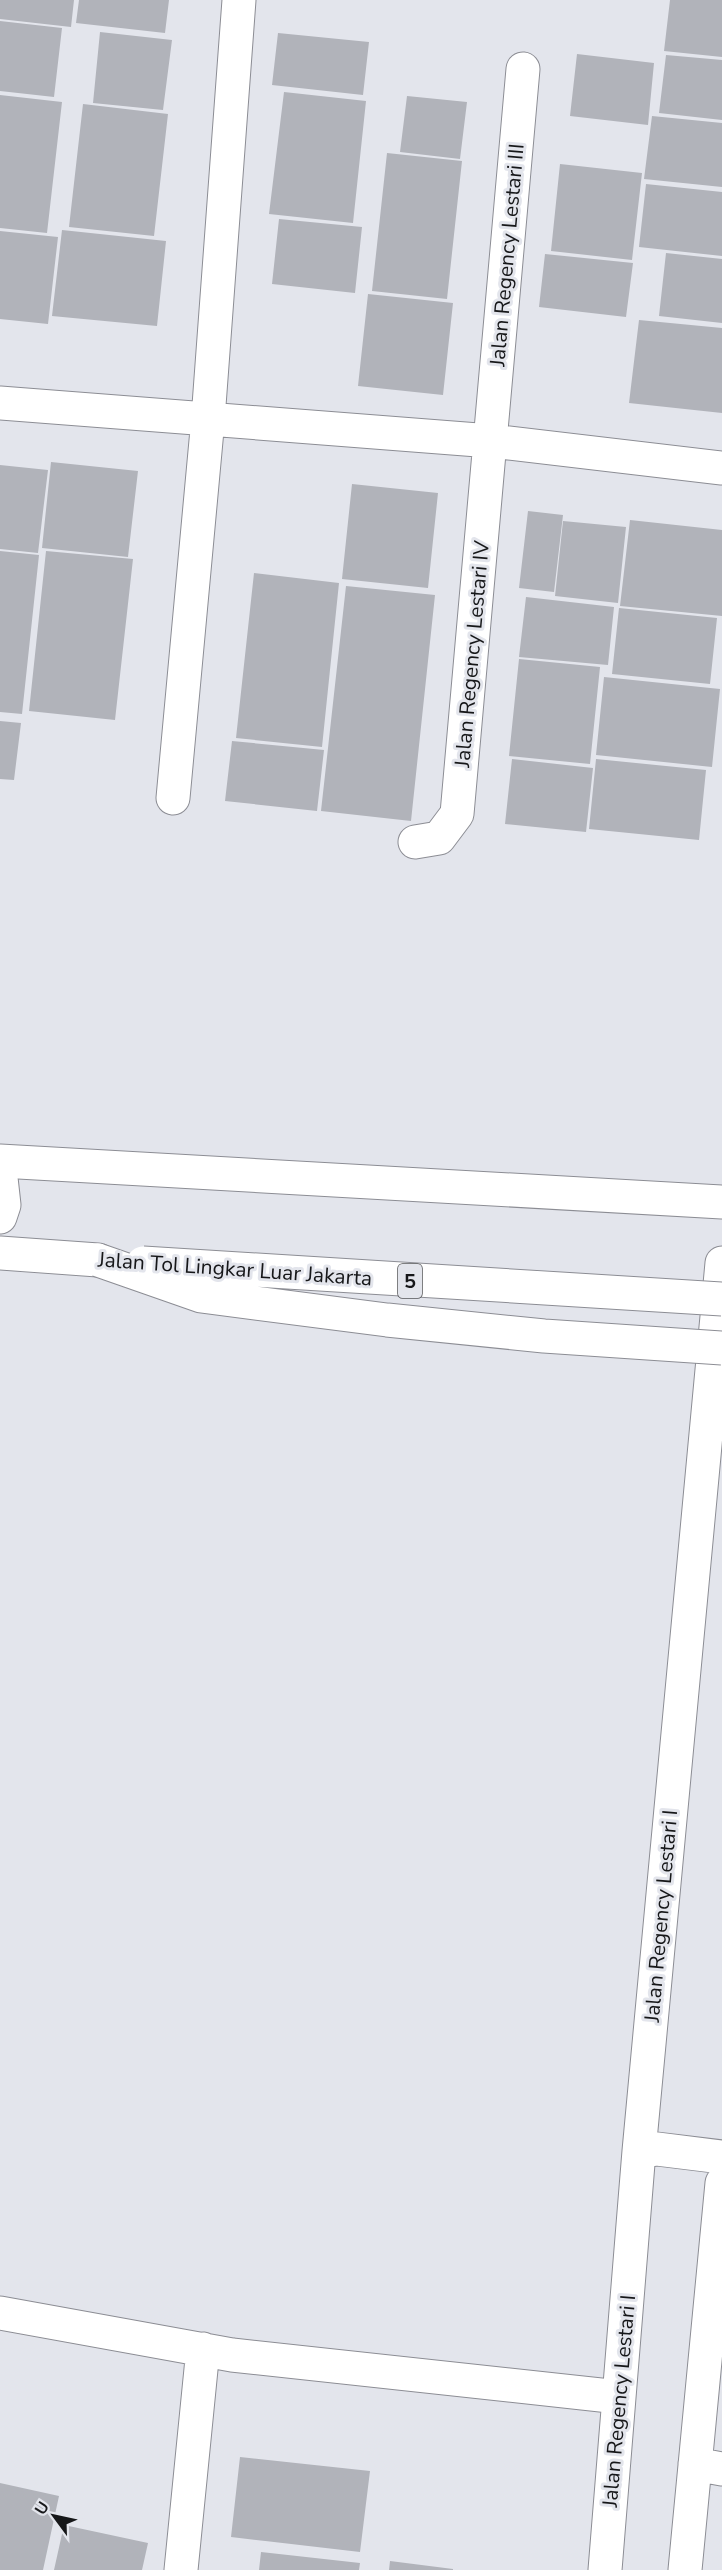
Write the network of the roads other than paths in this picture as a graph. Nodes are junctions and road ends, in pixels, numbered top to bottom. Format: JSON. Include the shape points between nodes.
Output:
{"nodes":[{"id":1,"x":239,"y":0,"type":"edge"},
{"id":2,"x":523,"y":69,"type":"dead end"},
{"id":3,"x":0,"y":403,"type":"edge"},
{"id":4,"x":208,"y":419,"type":"junction"},
{"id":5,"x":491,"y":441,"type":"junction"},
{"id":6,"x":722,"y":468,"type":"edge"},
{"id":7,"x":173,"y":798,"type":"dead end"},
{"id":8,"x":415,"y":842,"type":"dead end"},
{"id":9,"x":0,"y":1161,"type":"edge"},
{"id":10,"x":0,"y":1169,"type":"edge"},
{"id":11,"x":722,"y":1202,"type":"edge"},
{"id":12,"x":0,"y":1217,"type":"edge"},
{"id":13,"x":0,"y":1253,"type":"edge"},
{"id":14,"x":98,"y":1260,"type":"junction"},
{"id":15,"x":722,"y":1263,"type":"edge"},
{"id":16,"x":722,"y":1299,"type":"edge"},
{"id":17,"x":722,"y":1348,"type":"edge"},
{"id":18,"x":648,"y":2150,"type":"junction"},
{"id":19,"x":711,"y":2155,"type":"edge"},
{"id":20,"x":722,"y":2183,"type":"edge"},
{"id":21,"x":0,"y":2313,"type":"edge"},
{"id":22,"x":203,"y":2349,"type":"junction"},
{"id":23,"x":620,"y":2397,"type":"junction"},
{"id":24,"x":708,"y":2467,"type":"edge"},
{"id":25,"x":181,"y":2570,"type":"edge"},
{"id":26,"x":605,"y":2570,"type":"edge"},
{"id":27,"x":685,"y":2570,"type":"edge"}],
"edges":[{"from":1,"to":4,"type":"main road"},
{"from":2,"to":5,"type":"main road","name":"Jalan Regency Lestari III"},
{"from":3,"to":4,"type":"main road"},
{"from":4,"to":5,"type":"main road"},
{"from":4,"to":7,"type":"main road"},
{"from":5,"to":6,"type":"main road"},
{"from":5,"to":8,"type":"main road","name":"Jalan Regency Lestari IV","via":[[457,814],[439,838]]},
{"from":9,"to":11,"type":"main road"},
{"from":10,"to":12,"type":"main road","via":[[4,1205]]},
{"from":13,"to":14,"type":"main road","name":"Jalan Tol Lingkar Luar Jakarta","number":"5"},
{"from":14,"to":16,"type":"main road","name":"Jalan Tol Lingkar Luar Jakarta","number":"5","bridge":true},
{"from":14,"to":17,"type":"main road","bridge":true,"via":[[201,1296],[544,1336]]},
{"from":15,"to":18,"type":"main road","name":"Jalan Regency Lestari I"},
{"from":18,"to":19,"type":"main road"},
{"from":18,"to":23,"type":"main road","name":"Jalan Regency Lestari I"},
{"from":20,"to":24,"type":"main road"},
{"from":21,"to":22,"type":"main road"},
{"from":22,"to":23,"type":"main road"},
{"from":22,"to":25,"type":"main road"},
{"from":23,"to":26,"type":"main road","name":"Jalan Regency Lestari I"},
{"from":24,"to":27,"type":"main road"}]}
